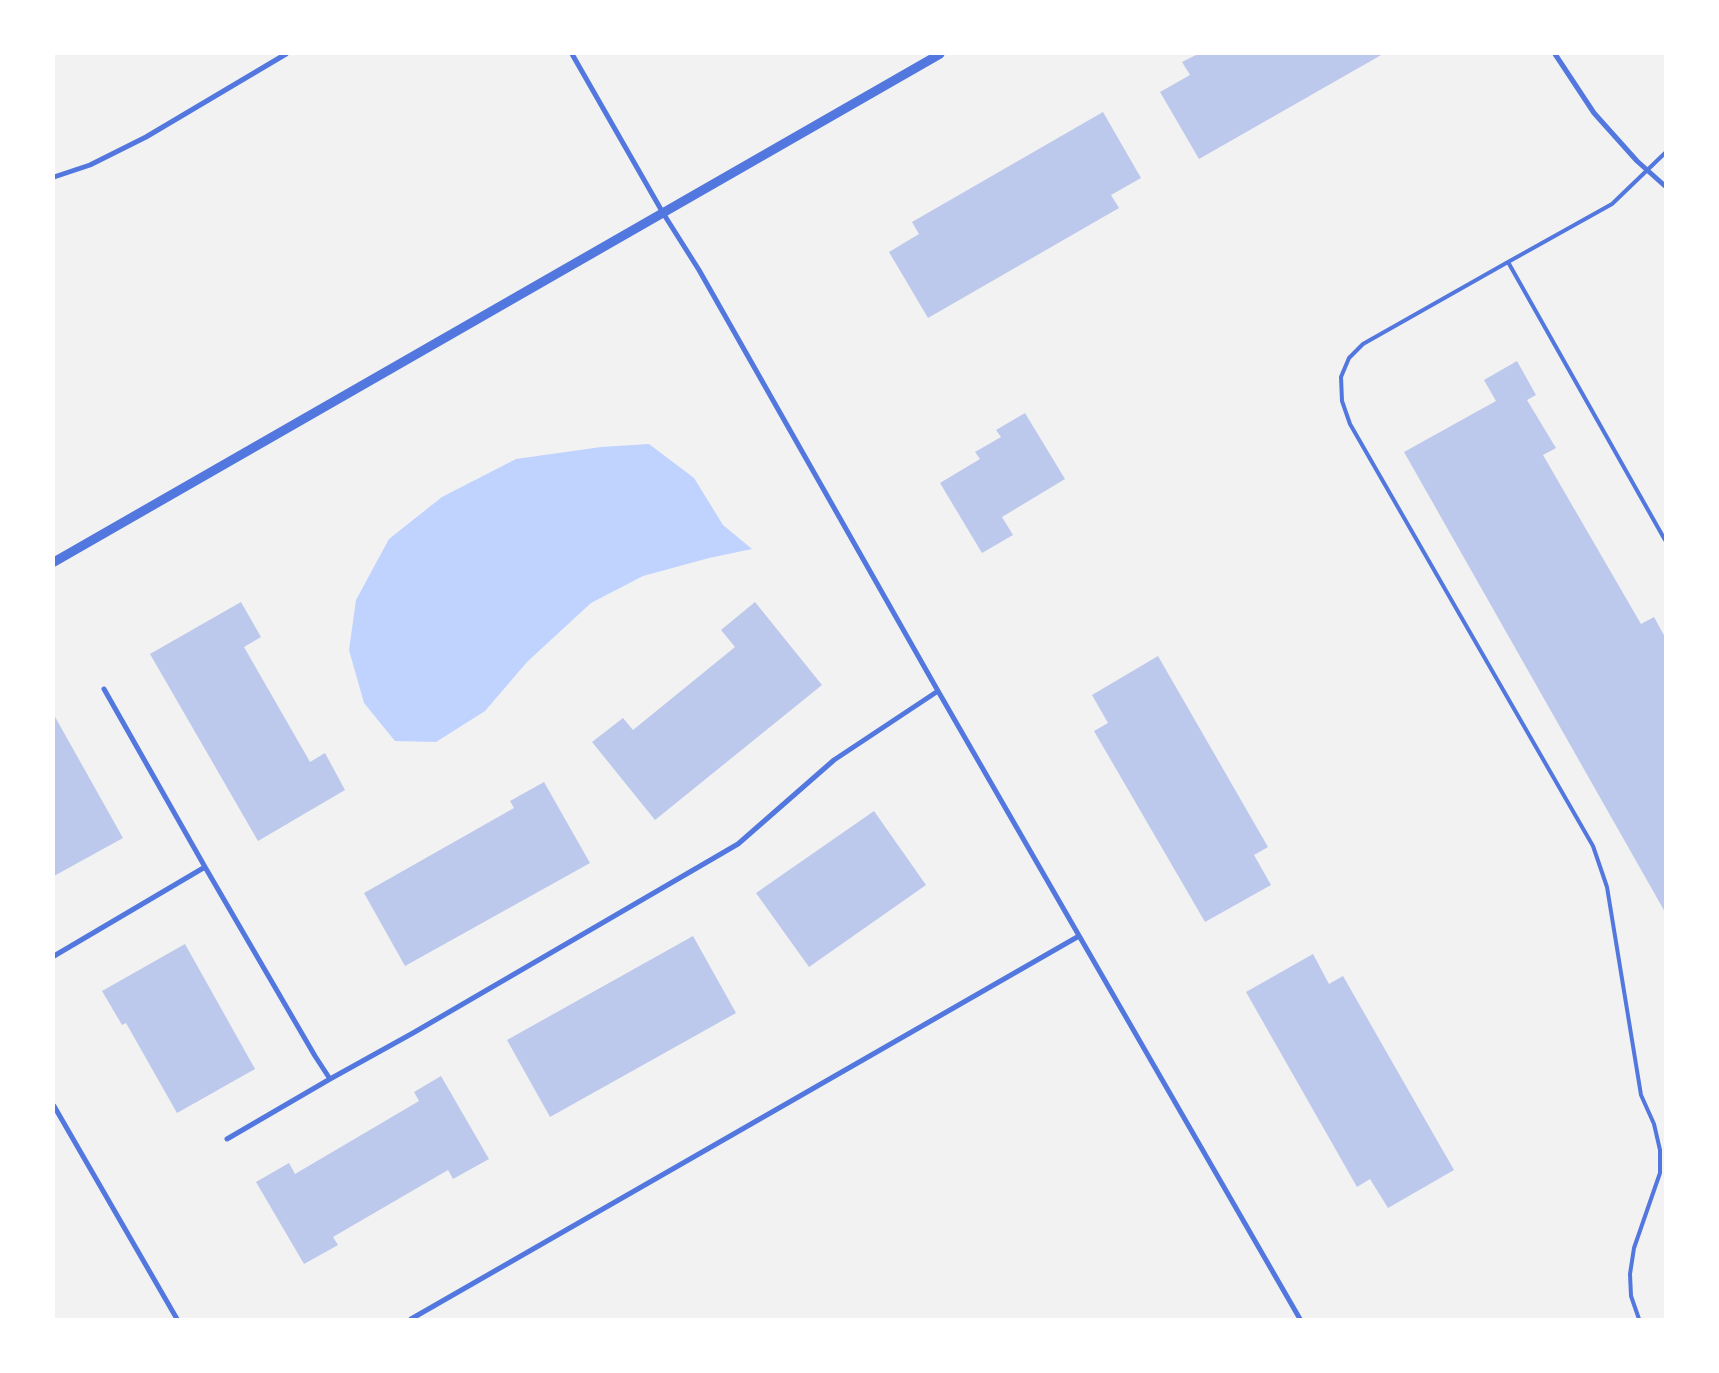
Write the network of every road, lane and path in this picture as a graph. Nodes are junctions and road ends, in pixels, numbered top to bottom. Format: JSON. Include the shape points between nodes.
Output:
{"nodes":[{"id":1,"x":286,"y":54,"type":"edge"},
{"id":2,"x":572,"y":54,"type":"edge"},
{"id":3,"x":940,"y":54,"type":"edge"},
{"id":4,"x":1555,"y":54,"type":"edge"},
{"id":5,"x":1665,"y":153,"type":"edge"},
{"id":6,"x":1647,"y":171,"type":"junction"},
{"id":7,"x":54,"y":177,"type":"edge"},
{"id":8,"x":1665,"y":186,"type":"edge"},
{"id":9,"x":663,"y":213,"type":"junction"},
{"id":10,"x":1508,"y":262,"type":"junction"},
{"id":11,"x":1665,"y":540,"type":"edge"},
{"id":12,"x":54,"y":562,"type":"edge"},
{"id":13,"x":104,"y":690,"type":"dead end"},
{"id":14,"x":938,"y":691,"type":"junction"},
{"id":15,"x":205,"y":867,"type":"junction"},
{"id":16,"x":1078,"y":936,"type":"junction"},
{"id":17,"x":54,"y":956,"type":"edge"},
{"id":18,"x":330,"y":1079,"type":"junction"},
{"id":19,"x":54,"y":1106,"type":"edge"},
{"id":20,"x":227,"y":1139,"type":"dead end"},
{"id":21,"x":177,"y":1319,"type":"edge"},
{"id":22,"x":411,"y":1319,"type":"edge"},
{"id":23,"x":1300,"y":1319,"type":"edge"},
{"id":24,"x":1639,"y":1319,"type":"edge"}],
"edges":[{"from":1,"to":7,"type":"street","via":[[146,137],[90,165]]},
{"from":2,"to":9,"type":"street"},
{"from":3,"to":9,"type":"street"},
{"from":4,"to":6,"type":"street","via":[[1594,112]]},
{"from":5,"to":6,"type":"lane"},
{"from":6,"to":8,"type":"street"},
{"from":6,"to":10,"type":"lane","via":[[1612,204]]},
{"from":9,"to":12,"type":"street"},
{"from":9,"to":14,"type":"street","via":[[699,270]]},
{"from":10,"to":11,"type":"lane"},
{"from":10,"to":24,"type":"lane","via":[[1363,344],[1349,358],[1341,377],[1342,401],[1350,424],[1592,846],[1607,887],[1641,1095],[1654,1124],[1660,1150],[1660,1173],[1634,1248],[1630,1274],[1631,1296]]},
{"from":13,"to":15,"type":"street"},
{"from":14,"to":16,"type":"street"},
{"from":14,"to":18,"type":"street","via":[[834,760],[738,844]]},
{"from":15,"to":17,"type":"street"},
{"from":15,"to":18,"type":"street"},
{"from":16,"to":22,"type":"street"},
{"from":16,"to":23,"type":"street"},
{"from":18,"to":20,"type":"street"},
{"from":19,"to":21,"type":"street"}]}
